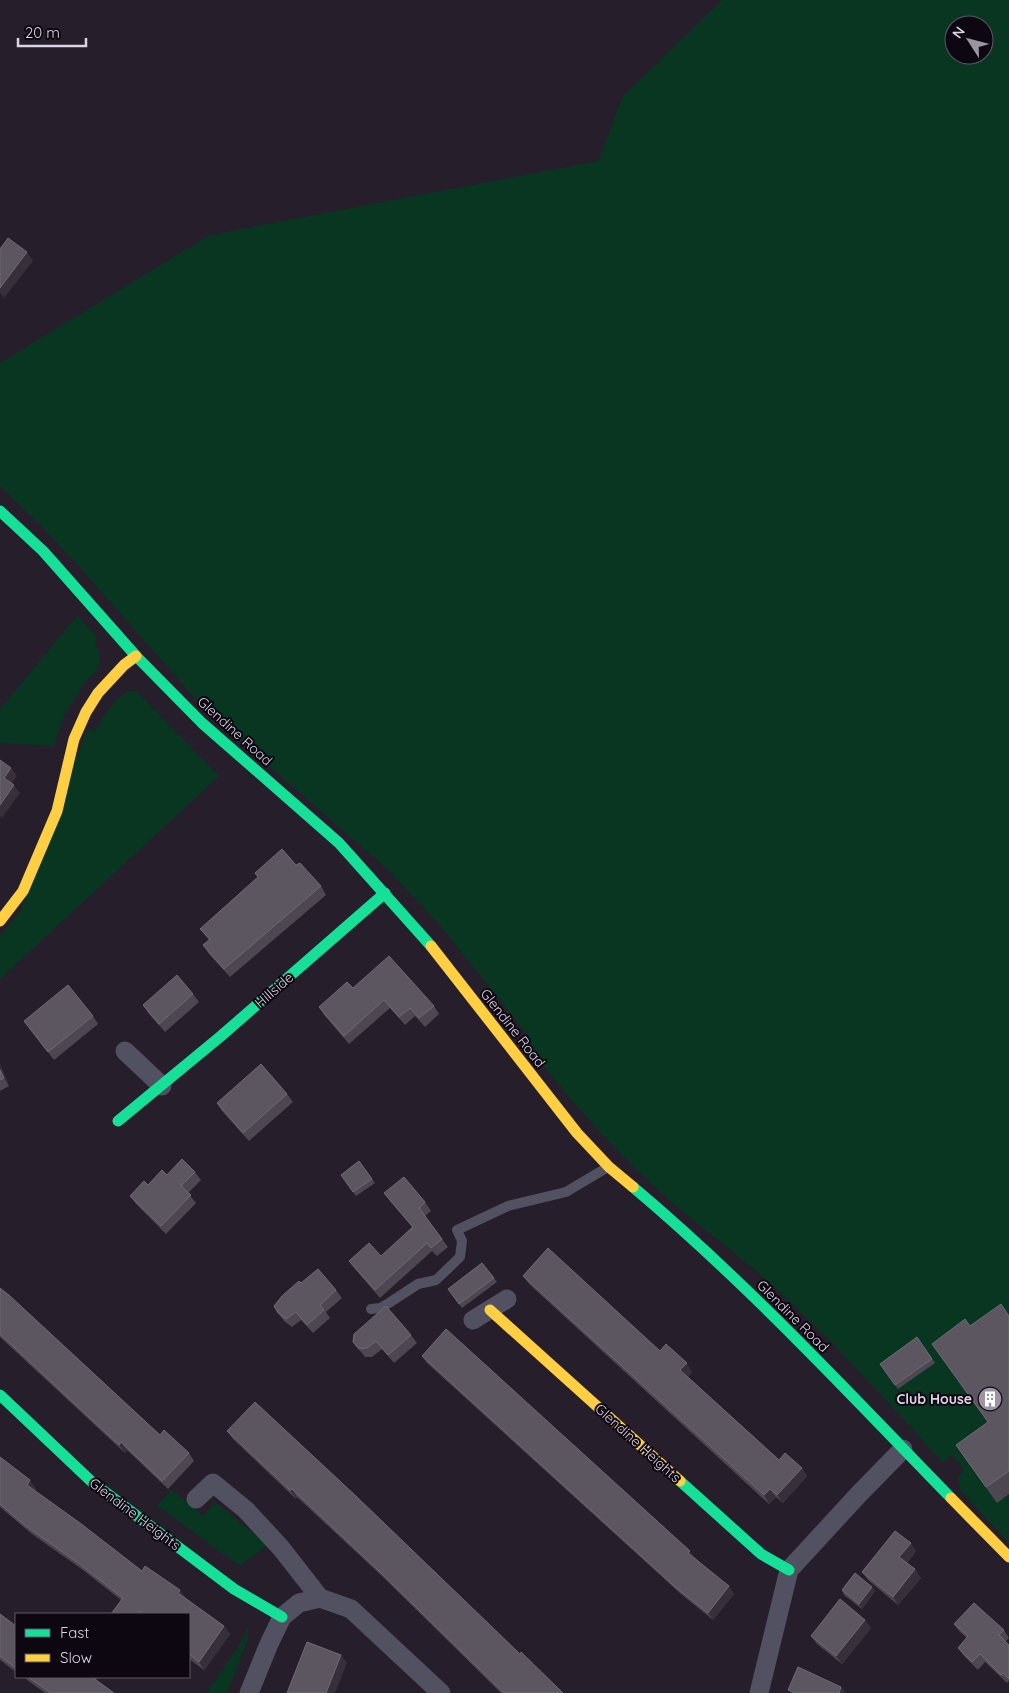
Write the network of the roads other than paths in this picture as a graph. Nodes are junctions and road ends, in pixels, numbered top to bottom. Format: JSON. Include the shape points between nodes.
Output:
{"nodes":[{"id":1,"x":0,"y":511,"type":"edge"},
{"id":2,"x":136,"y":656,"type":"junction"},
{"id":3,"x":386,"y":893,"type":"junction"},
{"id":4,"x":0,"y":921,"type":"edge"},
{"id":5,"x":125,"y":1051,"type":"dead end"},
{"id":6,"x":162,"y":1086,"type":"junction"},
{"id":7,"x":118,"y":1121,"type":"dead end"},
{"id":8,"x":609,"y":1167,"type":"junction"},
{"id":9,"x":508,"y":1300,"type":"dead end"},
{"id":10,"x":371,"y":1309,"type":"dead end"},
{"id":11,"x":490,"y":1310,"type":"junction"},
{"id":12,"x":473,"y":1320,"type":"dead end"},
{"id":13,"x":0,"y":1395,"type":"edge"},
{"id":14,"x":903,"y":1449,"type":"junction"},
{"id":15,"x":196,"y":1499,"type":"dead end"},
{"id":16,"x":1009,"y":1557,"type":"edge"},
{"id":17,"x":789,"y":1570,"type":"junction"},
{"id":18,"x":320,"y":1598,"type":"junction"},
{"id":19,"x":282,"y":1617,"type":"junction"},
{"id":20,"x":249,"y":1693,"type":"edge"},
{"id":21,"x":440,"y":1693,"type":"edge"},
{"id":22,"x":759,"y":1693,"type":"edge"}],
"edges":[{"from":1,"to":2,"type":"street","name":"Glendine Road","via":[[43,552]]},
{"from":2,"to":3,"type":"street","name":"Glendine Road","via":[[202,723],[339,843]]},
{"from":2,"to":4,"type":"street","via":[[98,694],[86,712],[74,739],[57,811],[23,891]]},
{"from":3,"to":6,"type":"street","name":"Hillside"},
{"from":3,"to":8,"type":"street","name":"Glendine Road","via":[[571,1126]]},
{"from":5,"to":6,"type":"street"},
{"from":6,"to":7,"type":"street","name":"Hillside"},
{"from":8,"to":10,"type":"lane","via":[[566,1192],[508,1206],[457,1230],[462,1241],[460,1258],[436,1280],[418,1284],[380,1308]]},
{"from":8,"to":14,"type":"street","name":"Glendine Road","via":[[766,1308]]},
{"from":9,"to":11,"type":"street"},
{"from":11,"to":12,"type":"street"},
{"from":11,"to":17,"type":"street","name":"Glendine Heights","via":[[761,1554]]},
{"from":13,"to":19,"type":"street","name":"Glendine Heights","via":[[93,1483],[234,1589]]},
{"from":14,"to":16,"type":"street","name":"Glendine Road"},
{"from":14,"to":17,"type":"street"},
{"from":15,"to":18,"type":"street","via":[[213,1483],[246,1510]]},
{"from":17,"to":22,"type":"street"},
{"from":18,"to":19,"type":"street","via":[[299,1603]]},
{"from":18,"to":21,"type":"street","via":[[351,1610]]},
{"from":19,"to":20,"type":"street"}]}
